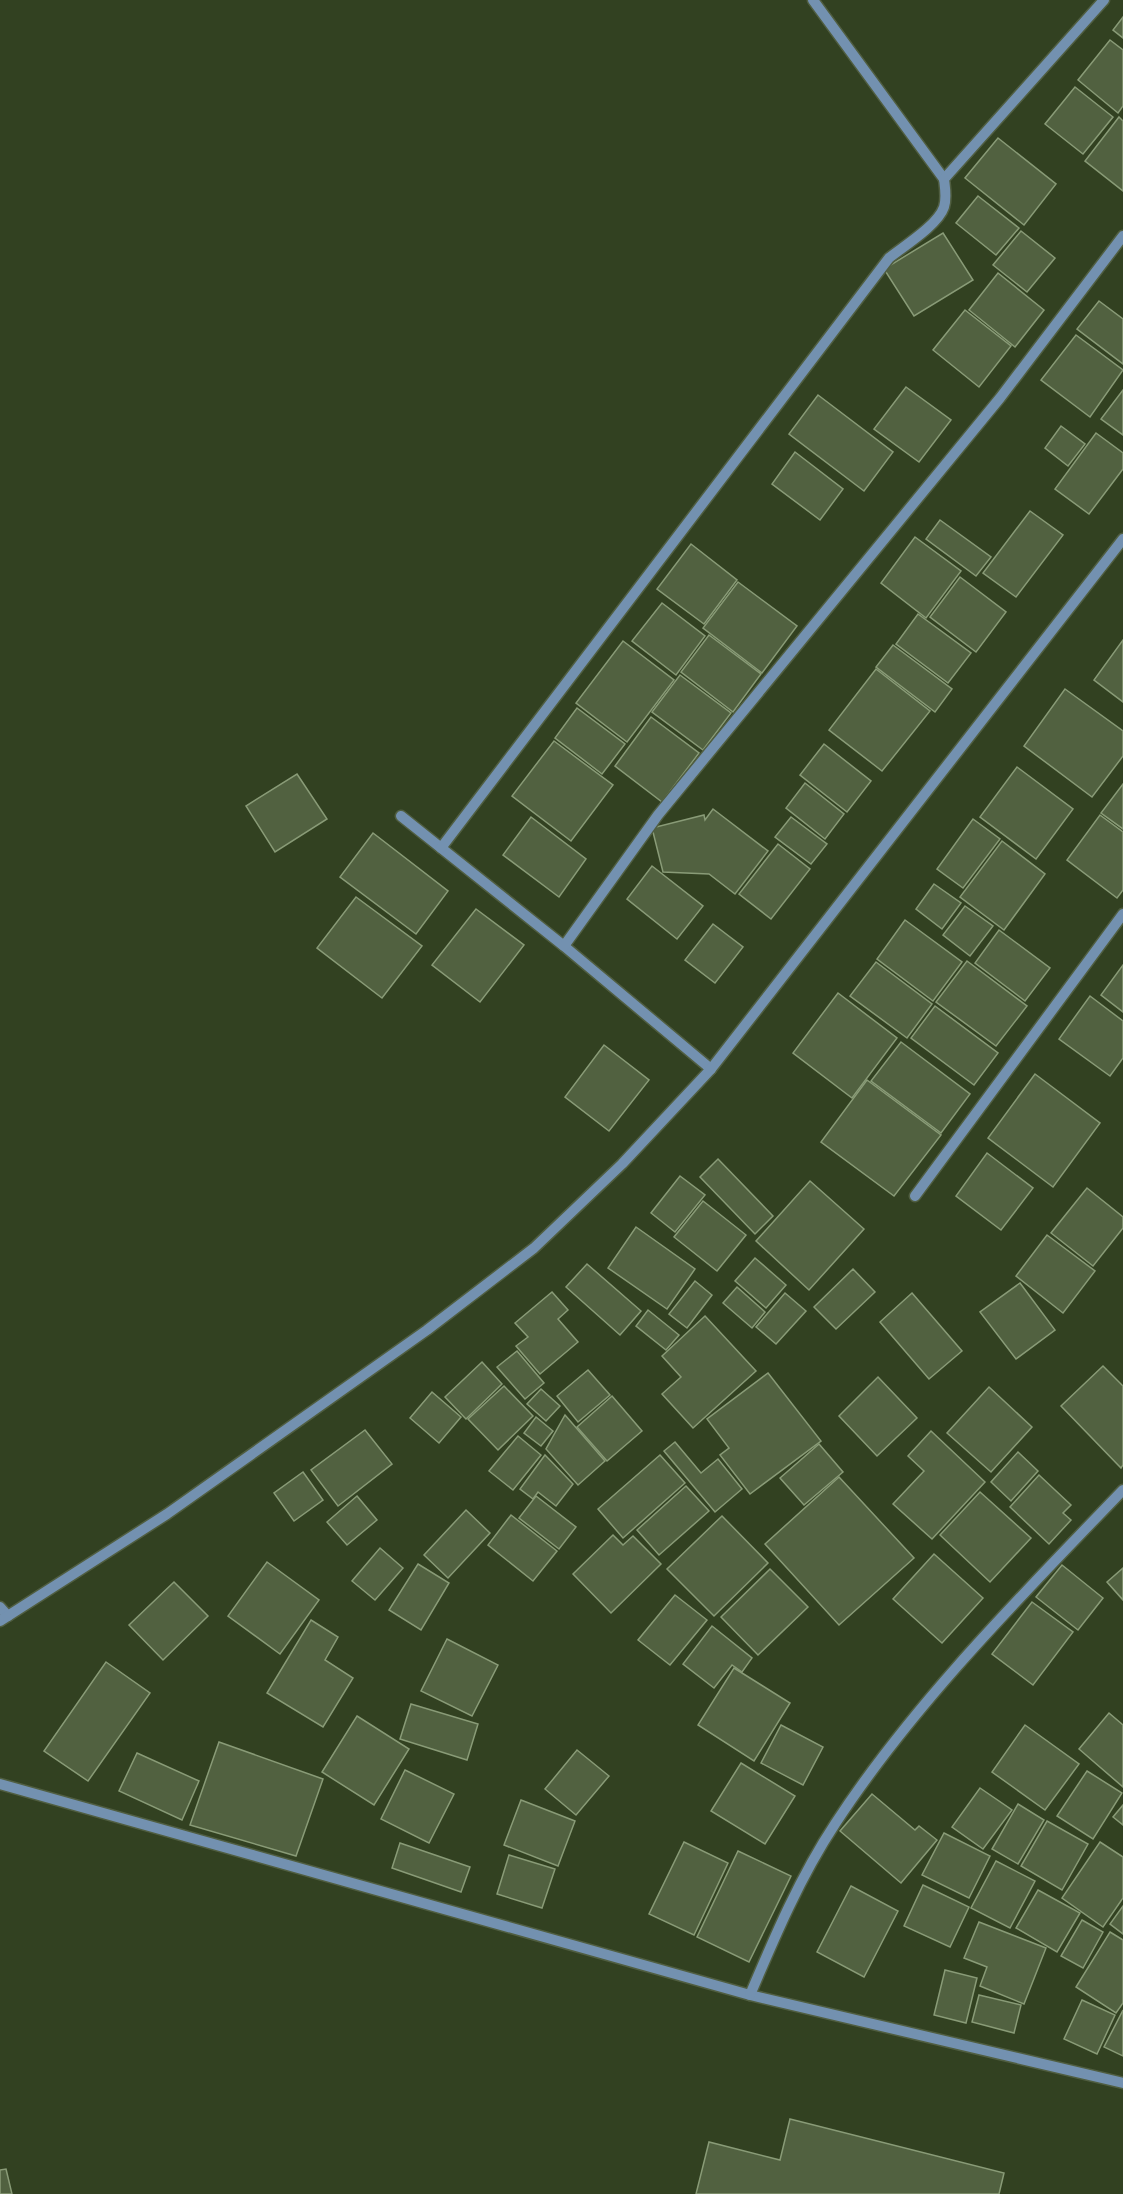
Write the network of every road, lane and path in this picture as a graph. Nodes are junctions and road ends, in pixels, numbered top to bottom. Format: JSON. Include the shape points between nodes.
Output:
{"nodes":[{"id":1,"x":813,"y":0,"type":"edge"},
{"id":2,"x":1104,"y":0,"type":"edge"},
{"id":3,"x":944,"y":179,"type":"junction"},
{"id":4,"x":1123,"y":236,"type":"edge"},
{"id":5,"x":1123,"y":539,"type":"edge"},
{"id":6,"x":401,"y":816,"type":"dead end"},
{"id":7,"x":441,"y":848,"type":"junction"},
{"id":8,"x":1123,"y":915,"type":"edge"},
{"id":9,"x":564,"y":946,"type":"junction"},
{"id":10,"x":711,"y":1069,"type":"junction"},
{"id":11,"x":915,"y":1196,"type":"dead end"},
{"id":12,"x":1123,"y":1490,"type":"edge"},
{"id":13,"x":0,"y":1607,"type":"edge"},
{"id":14,"x":4,"y":1619,"type":"edge"},
{"id":15,"x":0,"y":1784,"type":"edge"},
{"id":16,"x":750,"y":1995,"type":"junction"},
{"id":17,"x":1123,"y":2083,"type":"edge"}],
"edges":[{"from":1,"to":3,"type":"street"},
{"from":2,"to":3,"type":"street"},
{"from":3,"to":7,"type":"street","via":[[942,212],[889,258]]},
{"from":4,"to":9,"type":"street","via":[[1000,398],[658,815]]},
{"from":5,"to":10,"type":"street"},
{"from":6,"to":7,"type":"street"},
{"from":7,"to":9,"type":"street"},
{"from":8,"to":11,"type":"street"},
{"from":9,"to":10,"type":"street"},
{"from":10,"to":14,"type":"street","via":[[622,1164],[534,1248],[427,1330],[167,1514]]},
{"from":12,"to":16,"type":"street","via":[[958,1667],[893,1743],[835,1824],[807,1872]]},
{"from":13,"to":14,"type":"street"},
{"from":15,"to":16,"type":"street"},
{"from":16,"to":17,"type":"street"}]}
